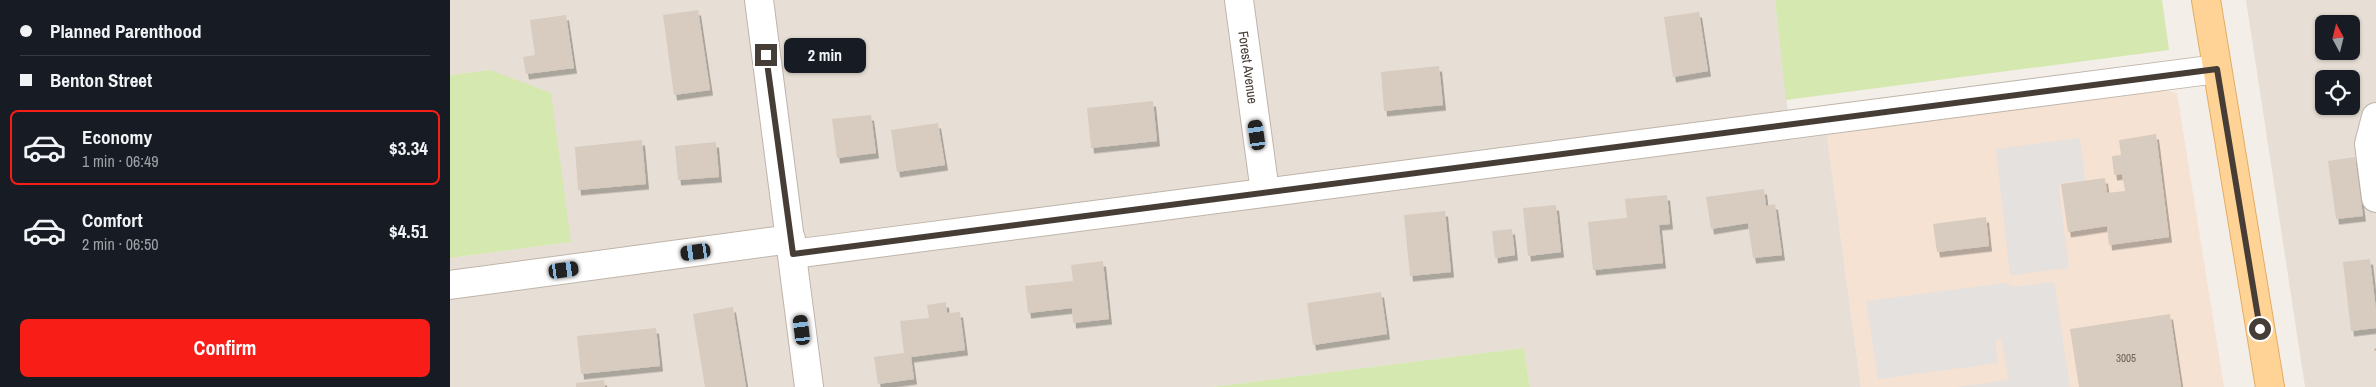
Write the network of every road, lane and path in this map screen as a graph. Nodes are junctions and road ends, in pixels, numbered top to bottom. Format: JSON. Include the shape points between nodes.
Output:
{"nodes":[{"id":1,"x":759,"y":0,"type":"edge"},
{"id":2,"x":1239,"y":0,"type":"edge"},
{"id":3,"x":2206,"y":0,"type":"edge"},
{"id":4,"x":2217,"y":69,"type":"junction"},
{"id":5,"x":2376,"y":117,"type":"edge"},
{"id":6,"x":1265,"y":192,"type":"junction"},
{"id":7,"x":2376,"y":198,"type":"edge"},
{"id":8,"x":792,"y":246,"type":"junction"},
{"id":9,"x":450,"y":285,"type":"edge"},
{"id":10,"x":809,"y":387,"type":"edge"},
{"id":11,"x":2270,"y":387,"type":"edge"}],
"edges":[{"from":1,"to":8,"type":"street"},
{"from":2,"to":6,"type":"street","name":"Forest Avenue"},
{"from":3,"to":4,"type":"main road"},
{"from":4,"to":6,"type":"street"},
{"from":4,"to":11,"type":"main road"},
{"from":5,"to":7,"type":"street","via":[[2369,144]]},
{"from":6,"to":8,"type":"street"},
{"from":8,"to":9,"type":"street"},
{"from":8,"to":10,"type":"street"}]}
